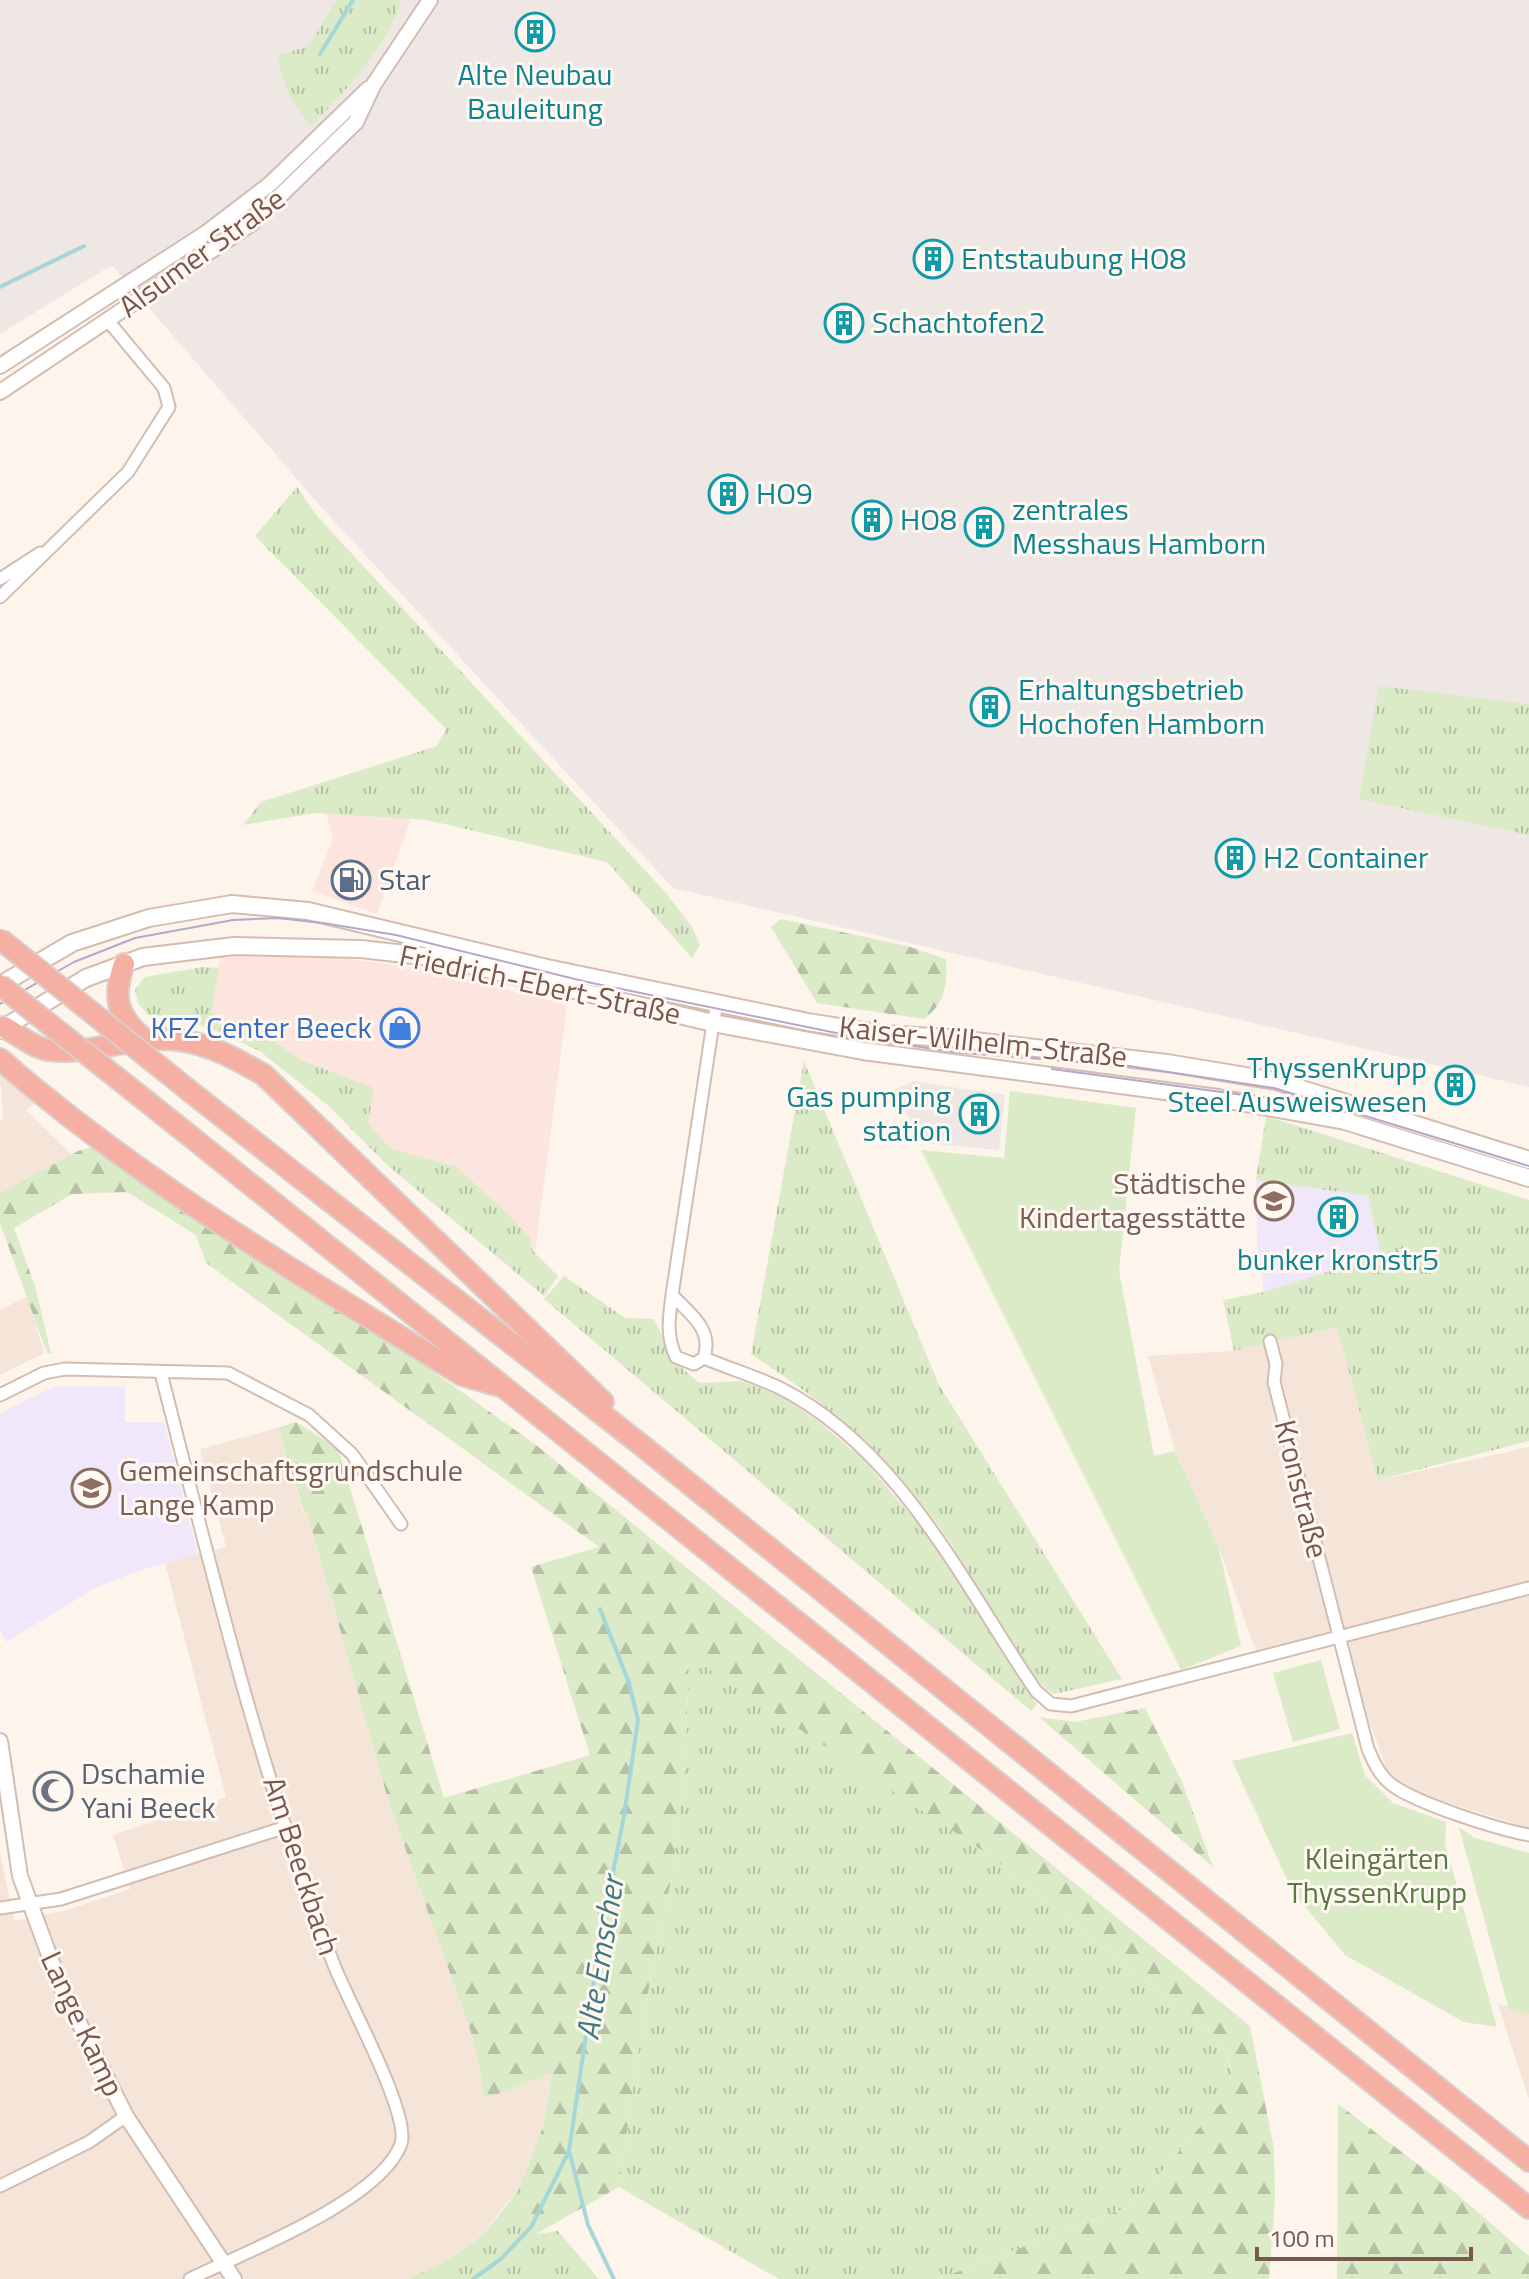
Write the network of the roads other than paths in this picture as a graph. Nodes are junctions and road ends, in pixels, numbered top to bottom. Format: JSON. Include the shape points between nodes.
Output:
{"nodes":[{"id":1,"x":430,"y":0,"type":"edge"},
{"id":2,"x":374,"y":84,"type":"junction"},
{"id":3,"x":109,"y":322,"type":"junction"},
{"id":4,"x":0,"y":366,"type":"edge"},
{"id":5,"x":0,"y":392,"type":"edge"},
{"id":6,"x":67,"y":535,"type":"junction"},
{"id":7,"x":0,"y":579,"type":"edge"},
{"id":8,"x":0,"y":597,"type":"edge"},
{"id":9,"x":0,"y":939,"type":"edge"},
{"id":10,"x":124,"y":964,"type":"junction"},
{"id":11,"x":0,"y":985,"type":"edge"},
{"id":12,"x":717,"y":1004,"type":"junction"},
{"id":13,"x":808,"y":1022,"type":"joint"},
{"id":14,"x":713,"y":1023,"type":"junction"},
{"id":15,"x":1,"y":1028,"type":"edge"},
{"id":16,"x":144,"y":1039,"type":"junction"},
{"id":17,"x":810,"y":1041,"type":"joint"},
{"id":18,"x":0,"y":1059,"type":"edge"},
{"id":19,"x":1529,"y":1160,"type":"edge"},
{"id":20,"x":1529,"y":1178,"type":"edge"},
{"id":21,"x":672,"y":1295,"type":"junction"},
{"id":22,"x":1270,"y":1341,"type":"dead end"},
{"id":23,"x":704,"y":1358,"type":"junction"},
{"id":24,"x":161,"y":1373,"type":"junction"},
{"id":25,"x":507,"y":1388,"type":"junction"},
{"id":26,"x":0,"y":1395,"type":"edge"},
{"id":27,"x":640,"y":1444,"type":"junction"},
{"id":28,"x":401,"y":1524,"type":"dead end"},
{"id":29,"x":1529,"y":1588,"type":"edge"},
{"id":30,"x":1339,"y":1637,"type":"junction"},
{"id":31,"x":0,"y":1741,"type":"edge"},
{"id":32,"x":286,"y":1827,"type":"junction"},
{"id":33,"x":1529,"y":1835,"type":"edge"},
{"id":34,"x":29,"y":1907,"type":"junction"},
{"id":35,"x":0,"y":1908,"type":"edge"},
{"id":36,"x":126,"y":2116,"type":"junction"},
{"id":37,"x":1529,"y":2161,"type":"edge"},
{"id":38,"x":0,"y":2186,"type":"edge"},
{"id":39,"x":1529,"y":2208,"type":"edge"},
{"id":40,"x":225,"y":2262,"type":"junction"},
{"id":41,"x":190,"y":2279,"type":"edge"},
{"id":42,"x":234,"y":2279,"type":"edge"}],
"edges":[{"from":1,"to":2,"type":"street","name":"Alsumer Straße"},
{"from":2,"to":3,"type":"street","name":"Alsumer Straße","via":[[356,122],[251,224]]},
{"from":2,"to":4,"type":"street","name":"Alsumer Straße","via":[[270,184],[206,233]]},
{"from":3,"to":5,"type":"street","name":"Alsumer Straße"},
{"from":3,"to":6,"type":"street","via":[[164,388],[169,407],[128,472]]},
{"from":6,"to":7,"type":"street"},
{"from":6,"to":8,"type":"street"},
{"from":9,"to":27,"type":"highway","bridge":true},
{"from":10,"to":14,"type":"main road","name":"Friedrich-Ebert-Straße","via":[[178,950],[234,946],[376,950],[440,958]]},
{"from":10,"to":15,"type":"main road","name":"Friedrich-Ebert-Straße","via":[[86,978]]},
{"from":10,"to":16,"type":"highway","via":[[116,1003],[128,1025]]},
{"from":11,"to":12,"type":"main road","name":"Friedrich-Ebert-Straße","via":[[85,939],[149,918],[232,904],[308,911]]},
{"from":11,"to":25,"type":"highway","bridge":true},
{"from":12,"to":13,"type":"main road","name":"Friedrich-Ebert-Straße"},
{"from":12,"to":14,"type":"street"},
{"from":13,"to":19,"type":"main road","name":"Kaiser-Wilhelm-Straße","via":[[1167,1063],[1276,1081]]},
{"from":14,"to":17,"type":"main road","name":"Friedrich-Ebert-Straße"},
{"from":14,"to":21,"type":"street"},
{"from":15,"to":16,"type":"highway","via":[[48,1050]]},
{"from":16,"to":27,"type":"highway","via":[[179,1040],[224,1052],[264,1075],[587,1384]]},
{"from":17,"to":20,"type":"main road","name":"Kaiser-Wilhelm-Straße","via":[[1291,1110],[1345,1121]]},
{"from":18,"to":25,"type":"highway","via":[[90,1131],[211,1216],[462,1375]]},
{"from":21,"to":23,"type":"street","via":[[703,1327],[709,1343]]},
{"from":21,"to":23,"type":"street","via":[[669,1342],[676,1357],[694,1364]]},
{"from":22,"to":30,"type":"street","name":"Kronstraße","via":[[1274,1382]]},
{"from":23,"to":30,"type":"street","via":[[779,1388],[860,1446],[935,1535],[1036,1691],[1051,1704],[1071,1706]]},
{"from":24,"to":26,"type":"street","via":[[65,1369],[44,1373]]},
{"from":24,"to":28,"type":"street","via":[[228,1373],[309,1415],[352,1454]]},
{"from":24,"to":32,"type":"street","name":"Am Beeckbach"},
{"from":25,"to":39,"type":"highway"},
{"from":27,"to":37,"type":"highway"},
{"from":29,"to":30,"type":"street"},
{"from":30,"to":33,"type":"street","name":"Kronstraße","via":[[1368,1749],[1393,1786],[1505,1831]]},
{"from":31,"to":34,"type":"street","name":"Lange Kamp"},
{"from":32,"to":34,"type":"street"},
{"from":32,"to":40,"type":"street","name":"Am Beeckbach","via":[[334,1966],[395,2103],[401,2144],[370,2181],[324,2216]]},
{"from":34,"to":35,"type":"street"},
{"from":34,"to":36,"type":"street","name":"Lange Kamp","via":[[91,2054]]},
{"from":36,"to":38,"type":"street","via":[[89,2142]]},
{"from":36,"to":40,"type":"street","name":"Lange Kamp"},
{"from":40,"to":41,"type":"street"},
{"from":40,"to":42,"type":"street","name":"Lange Kamp"}]}
